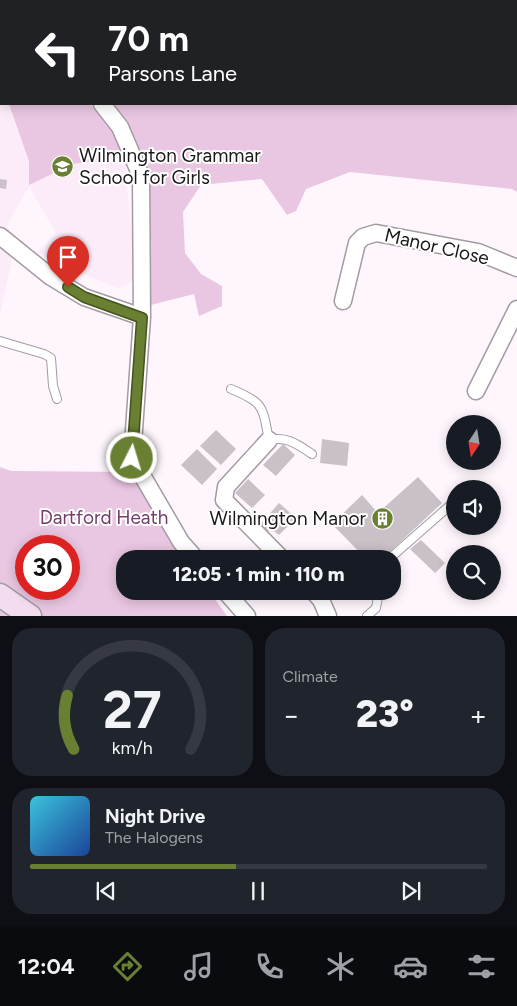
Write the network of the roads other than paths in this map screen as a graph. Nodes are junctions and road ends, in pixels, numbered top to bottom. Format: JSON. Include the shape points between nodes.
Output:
{"nodes":[{"id":1,"x":103,"y":105,"type":"edge"},
{"id":2,"x":0,"y":236,"type":"edge"},
{"id":3,"x":517,"y":268,"type":"edge"},
{"id":4,"x":343,"y":300,"type":"dead end"},
{"id":5,"x":517,"y":309,"type":"edge"},
{"id":6,"x":142,"y":318,"type":"junction"},
{"id":7,"x":0,"y":341,"type":"edge"},
{"id":8,"x":231,"y":390,"type":"dead end"},
{"id":9,"x":476,"y":391,"type":"dead end"},
{"id":10,"x":57,"y":399,"type":"dead end"},
{"id":11,"x":268,"y":440,"type":"junction"},
{"id":12,"x":312,"y":454,"type":"dead end"},
{"id":13,"x":446,"y":509,"type":"edge"},
{"id":14,"x":188,"y":550,"type":"edge"},
{"id":15,"x":273,"y":550,"type":"edge"},
{"id":16,"x":399,"y":550,"type":"edge"},
{"id":17,"x":0,"y":595,"type":"edge"},
{"id":18,"x":233,"y":600,"type":"edge"},
{"id":19,"x":321,"y":600,"type":"edge"},
{"id":20,"x":377,"y":600,"type":"edge"},
{"id":21,"x":30,"y":616,"type":"edge"},
{"id":22,"x":247,"y":616,"type":"edge"},
{"id":23,"x":328,"y":616,"type":"edge"},
{"id":24,"x":367,"y":616,"type":"edge"}],
"edges":[{"from":1,"to":6,"type":"street","via":[[120,127],[141,176]]},
{"from":2,"to":6,"type":"street","via":[[51,277],[84,297]]},
{"from":3,"to":4,"type":"street","name":"Manor Close","via":[[478,252],[376,233],[357,242]]},
{"from":5,"to":9,"type":"street"},
{"from":6,"to":14,"type":"street","via":[[132,458]]},
{"from":7,"to":10,"type":"lane","via":[[51,358]]},
{"from":8,"to":11,"type":"lane","via":[[255,400],[263,413]]},
{"from":11,"to":12,"type":"lane","via":[[280,437],[294,441]]},
{"from":11,"to":15,"type":"street","via":[[226,487],[224,500]]},
{"from":13,"to":16,"type":"lane"},
{"from":17,"to":21,"type":"street"},
{"from":18,"to":22,"type":"street"},
{"from":19,"to":23,"type":"street"},
{"from":20,"to":24,"type":"lane","via":[[376,608]]}]}
